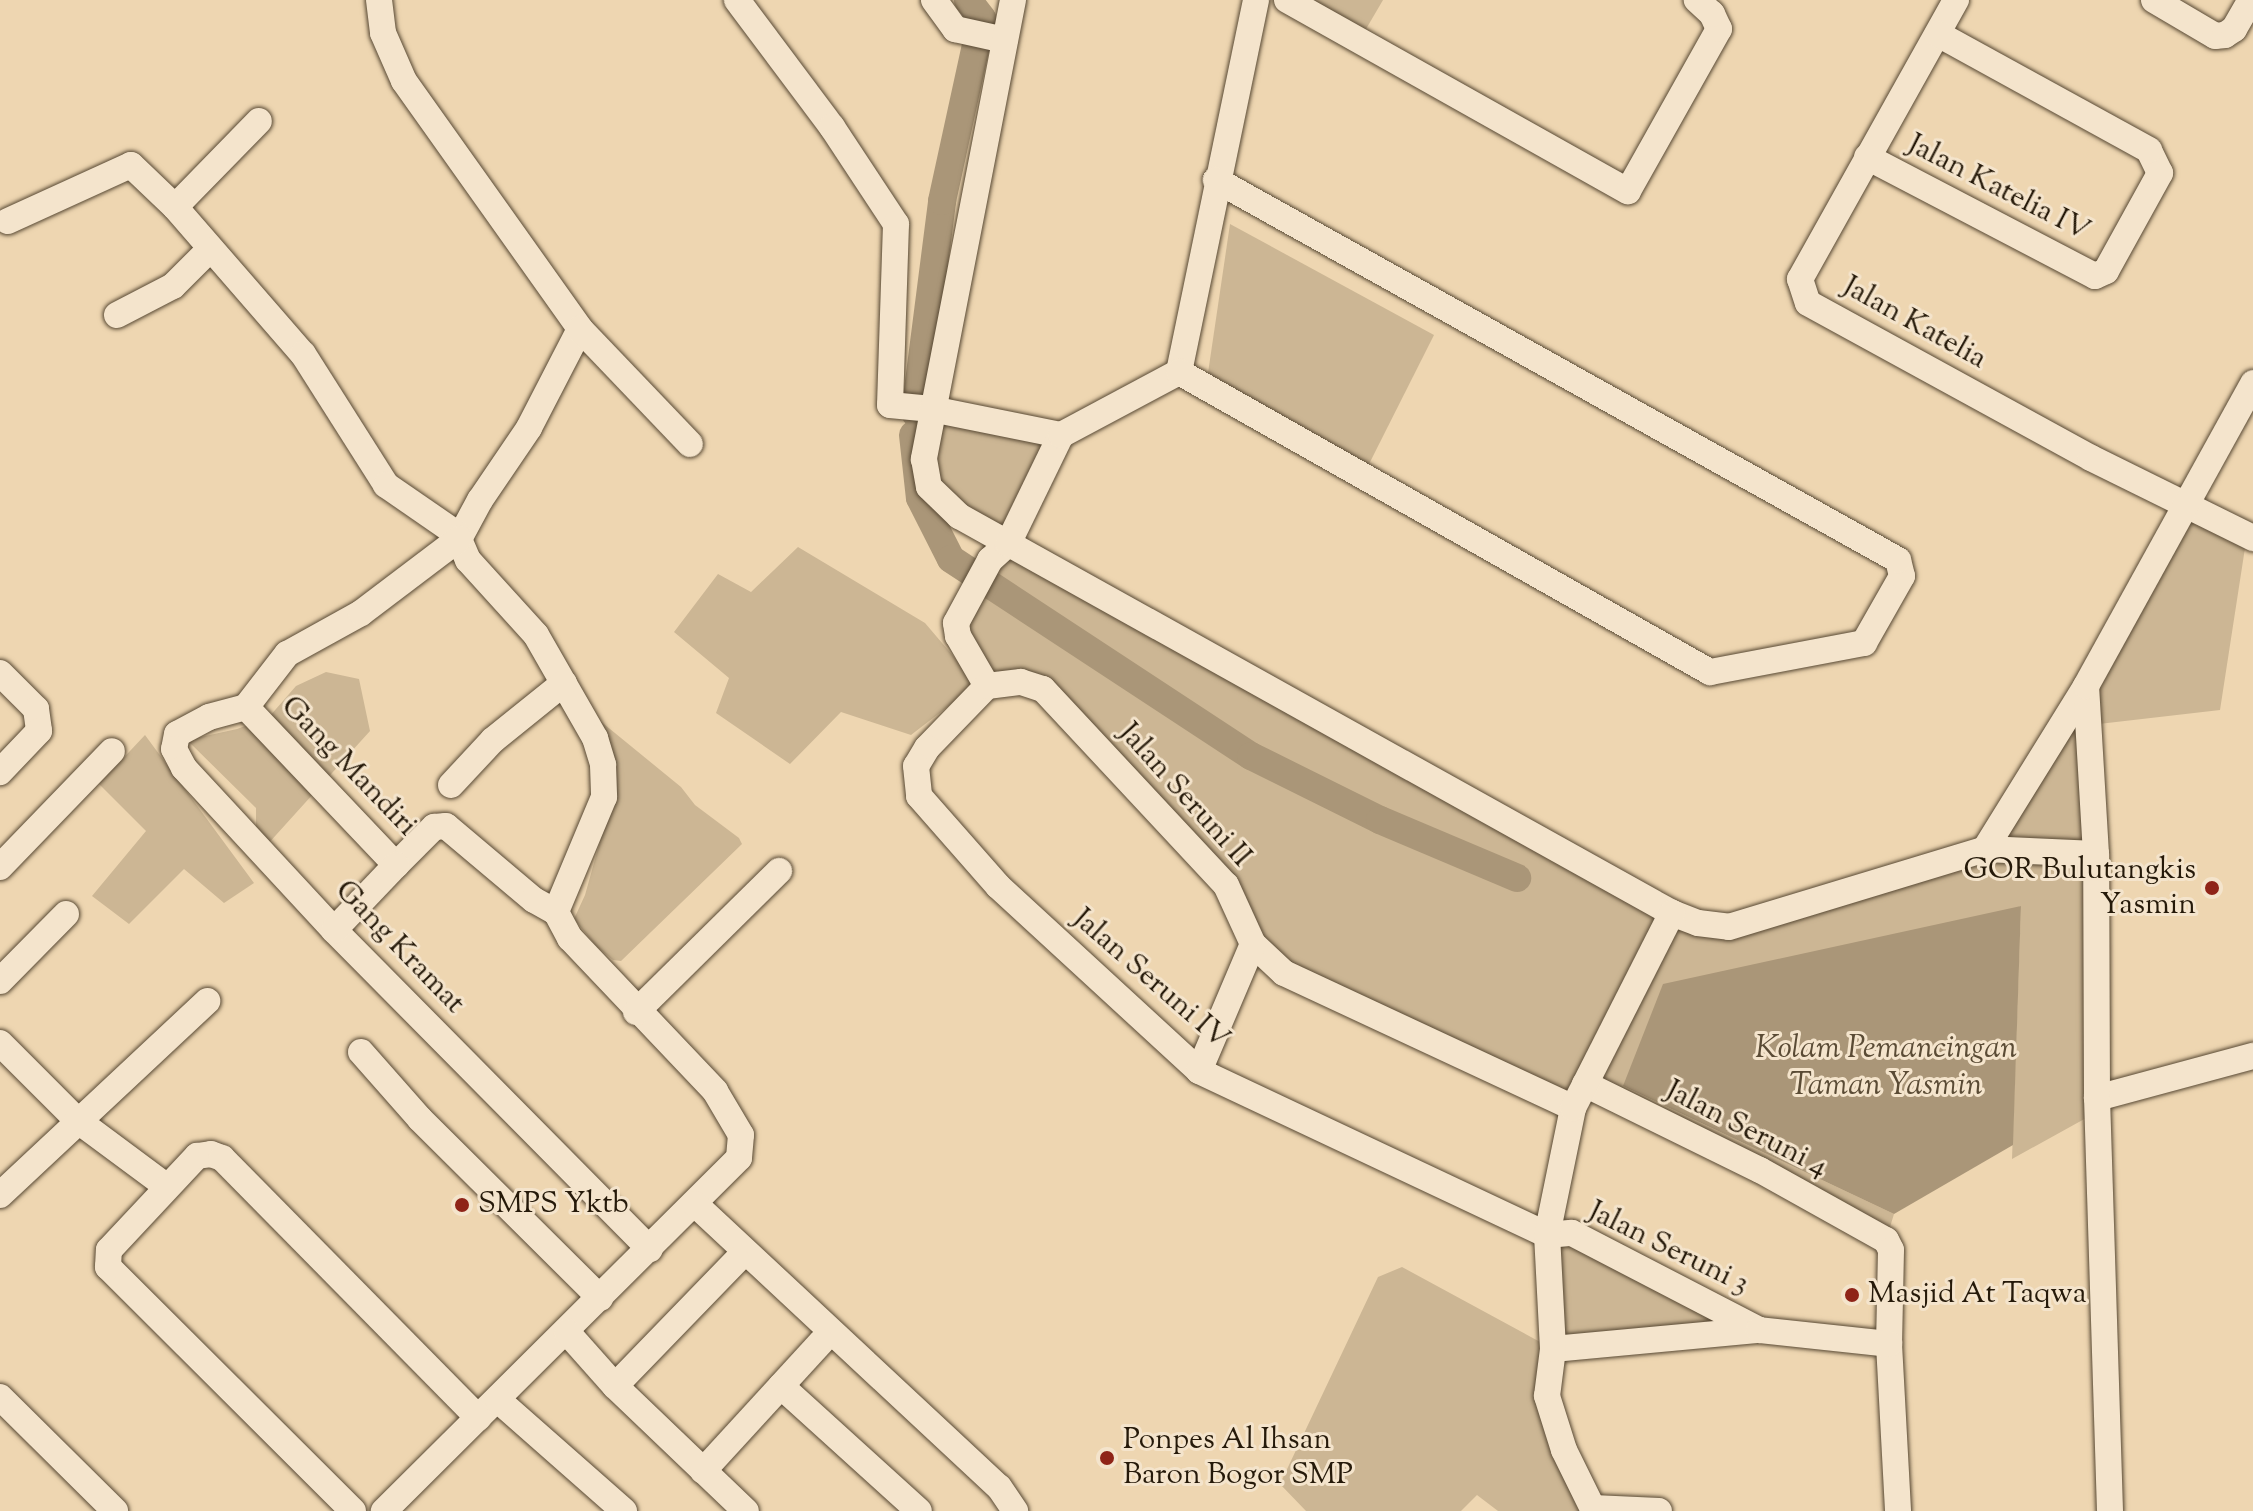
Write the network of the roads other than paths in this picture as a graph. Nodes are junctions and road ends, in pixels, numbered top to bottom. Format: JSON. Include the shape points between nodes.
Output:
{"nodes":[{"id":1,"x":379,"y":0,"type":"edge"},
{"id":2,"x":737,"y":0,"type":"edge"},
{"id":3,"x":934,"y":0,"type":"edge"},
{"id":4,"x":1013,"y":0,"type":"edge"},
{"id":5,"x":1256,"y":0,"type":"edge"},
{"id":6,"x":1287,"y":0,"type":"edge"},
{"id":7,"x":1697,"y":0,"type":"edge"},
{"id":8,"x":1956,"y":0,"type":"edge"},
{"id":9,"x":2154,"y":0,"type":"edge"},
{"id":10,"x":2251,"y":0,"type":"edge"},
{"id":11,"x":1938,"y":34,"type":"junction"},
{"id":12,"x":990,"y":38,"type":"junction"},
{"id":13,"x":259,"y":121,"type":"dead end"},
{"id":14,"x":1867,"y":157,"type":"junction"},
{"id":15,"x":1216,"y":180,"type":"junction"},
{"id":16,"x":175,"y":207,"type":"junction"},
{"id":17,"x":8,"y":221,"type":"dead end"},
{"id":18,"x":209,"y":250,"type":"junction"},
{"id":19,"x":117,"y":315,"type":"dead end"},
{"id":20,"x":580,"y":329,"type":"junction"},
{"id":21,"x":1179,"y":372,"type":"junction"},
{"id":22,"x":2253,"y":383,"type":"edge"},
{"id":23,"x":932,"y":409,"type":"junction"},
{"id":24,"x":1061,"y":435,"type":"junction"},
{"id":25,"x":690,"y":444,"type":"dead end"},
{"id":26,"x":2186,"y":503,"type":"junction"},
{"id":27,"x":460,"y":538,"type":"junction"},
{"id":28,"x":2253,"y":538,"type":"edge"},
{"id":29,"x":1008,"y":544,"type":"junction"},
{"id":30,"x":0,"y":673,"type":"edge"},
{"id":31,"x":564,"y":683,"type":"junction"},
{"id":32,"x":987,"y":686,"type":"junction"},
{"id":33,"x":2086,"y":686,"type":"junction"},
{"id":34,"x":246,"y":707,"type":"junction"},
{"id":35,"x":112,"y":751,"type":"dead end"},
{"id":36,"x":0,"y":772,"type":"edge"},
{"id":37,"x":451,"y":785,"type":"dead end"},
{"id":38,"x":1985,"y":849,"type":"junction"},
{"id":39,"x":2096,"y":854,"type":"junction"},
{"id":40,"x":396,"y":865,"type":"junction"},
{"id":41,"x":0,"y":867,"type":"edge"},
{"id":42,"x":779,"y":871,"type":"dead end"},
{"id":43,"x":556,"y":912,"type":"junction"},
{"id":44,"x":1672,"y":913,"type":"junction"},
{"id":45,"x":66,"y":914,"type":"dead end"},
{"id":46,"x":334,"y":930,"type":"junction"},
{"id":47,"x":1253,"y":944,"type":"junction"},
{"id":48,"x":0,"y":981,"type":"edge"},
{"id":49,"x":207,"y":1001,"type":"dead end"},
{"id":50,"x":636,"y":1012,"type":"junction"},
{"id":51,"x":0,"y":1043,"type":"edge"},
{"id":52,"x":361,"y":1052,"type":"dead end"},
{"id":53,"x":2253,"y":1056,"type":"edge"},
{"id":54,"x":1199,"y":1071,"type":"junction"},
{"id":55,"x":1585,"y":1084,"type":"junction"},
{"id":56,"x":2097,"y":1098,"type":"junction"},
{"id":57,"x":1573,"y":1108,"type":"junction"},
{"id":58,"x":77,"y":1120,"type":"junction"},
{"id":59,"x":166,"y":1186,"type":"junction"},
{"id":60,"x":0,"y":1195,"type":"edge"},
{"id":61,"x":695,"y":1204,"type":"junction"},
{"id":62,"x":1547,"y":1235,"type":"junction"},
{"id":63,"x":650,"y":1249,"type":"junction"},
{"id":64,"x":737,"y":1260,"type":"dead end"},
{"id":65,"x":600,"y":1298,"type":"junction"},
{"id":66,"x":1759,"y":1330,"type":"junction"},
{"id":67,"x":567,"y":1332,"type":"junction"},
{"id":68,"x":821,"y":1342,"type":"dead end"},
{"id":69,"x":1889,"y":1344,"type":"junction"},
{"id":70,"x":1553,"y":1349,"type":"junction"},
{"id":71,"x":615,"y":1386,"type":"junction"},
{"id":72,"x":781,"y":1386,"type":"junction"},
{"id":73,"x":0,"y":1397,"type":"edge"},
{"id":74,"x":498,"y":1400,"type":"junction"},
{"id":75,"x":478,"y":1418,"type":"junction"},
{"id":76,"x":703,"y":1471,"type":"junction"},
{"id":77,"x":616,"y":1509,"type":"edge"},
{"id":78,"x":998,"y":1509,"type":"edge"},
{"id":79,"x":1594,"y":1509,"type":"edge"},
{"id":80,"x":115,"y":1511,"type":"edge"},
{"id":81,"x":353,"y":1511,"type":"edge"},
{"id":82,"x":384,"y":1511,"type":"edge"},
{"id":83,"x":746,"y":1511,"type":"edge"},
{"id":84,"x":919,"y":1511,"type":"edge"},
{"id":85,"x":1659,"y":1511,"type":"edge"},
{"id":86,"x":1898,"y":1511,"type":"edge"},
{"id":87,"x":2110,"y":1511,"type":"edge"}],
"edges":[{"from":1,"to":20,"type":"street","via":[[383,33],[404,81]]},
{"from":2,"to":23,"type":"street","via":[[896,224],[890,405]]},
{"from":3,"to":12,"type":"street","via":[[955,29]]},
{"from":4,"to":12,"type":"street"},
{"from":5,"to":15,"type":"street"},
{"from":6,"to":7,"type":"street","via":[[1628,191],[1719,29]]},
{"from":8,"to":11,"type":"street","name":"Jalan Katelia"},
{"from":9,"to":10,"type":"street","via":[[2215,36],[2234,29]]},
{"from":11,"to":14,"type":"street","name":"Jalan Katelia"},
{"from":11,"to":14,"type":"street","name":"Jalan Katelia IV","via":[[2149,150],[2160,173],[2106,271],[2095,276]]},
{"from":12,"to":23,"type":"street"},
{"from":13,"to":16,"type":"street"},
{"from":14,"to":26,"type":"street","name":"Jalan Katelia","via":[[1800,279],[1808,303],[2091,458]]},
{"from":15,"to":21,"type":"street"},
{"from":15,"to":21,"type":"street","via":[[1898,560],[1902,576],[1864,643],[1710,672]]},
{"from":16,"to":17,"type":"street","via":[[131,165]]},
{"from":16,"to":18,"type":"street"},
{"from":18,"to":19,"type":"street","via":[[173,286]]},
{"from":18,"to":27,"type":"street","via":[[303,354],[386,485]]},
{"from":20,"to":25,"type":"street"},
{"from":20,"to":27,"type":"street","via":[[529,428]]},
{"from":21,"to":24,"type":"street"},
{"from":22,"to":26,"type":"street"},
{"from":23,"to":24,"type":"street"},
{"from":23,"to":29,"type":"street","via":[[924,459],[929,487],[959,516]]},
{"from":24,"to":29,"type":"street"},
{"from":26,"to":28,"type":"street","name":"Jalan Katelia"},
{"from":26,"to":33,"type":"street"},
{"from":27,"to":31,"type":"street","via":[[468,560],[536,635]]},
{"from":27,"to":34,"type":"street","via":[[361,613],[287,654]]},
{"from":29,"to":32,"type":"street","via":[[986,567],[956,623]]},
{"from":29,"to":44,"type":"street"},
{"from":30,"to":36,"type":"street","via":[[36,709],[39,731]]},
{"from":31,"to":37,"type":"street","via":[[493,740]]},
{"from":31,"to":43,"type":"street","via":[[595,738],[604,797]]},
{"from":32,"to":47,"type":"street","name":"Jalan Seruni II","via":[[1021,682],[1043,689],[1226,885]]},
{"from":32,"to":54,"type":"street","name":"Jalan Seruni IV","via":[[927,748],[916,766],[919,796],[998,886]]},
{"from":33,"to":38,"type":"street"},
{"from":33,"to":39,"type":"street"},
{"from":34,"to":40,"type":"street","name":"Gang Mandiri"},
{"from":34,"to":46,"type":"street","name":"Gang Kramat","via":[[190,725],[177,734],[174,749],[184,768]]},
{"from":35,"to":41,"type":"street"},
{"from":38,"to":39,"type":"street"},
{"from":38,"to":44,"type":"street","via":[[1729,927]]},
{"from":39,"to":56,"type":"street"},
{"from":40,"to":43,"type":"street","name":"Gang Mandiri","via":[[434,827],[446,826],[534,900]]},
{"from":40,"to":46,"type":"street"},
{"from":42,"to":50,"type":"street"},
{"from":43,"to":50,"type":"street","via":[[570,938]]},
{"from":44,"to":55,"type":"street"},
{"from":45,"to":48,"type":"street"},
{"from":46,"to":63,"type":"street","name":"Gang Kramat"},
{"from":47,"to":54,"type":"street"},
{"from":47,"to":57,"type":"street","name":"Jalan Seruni II","via":[[1284,973]]},
{"from":49,"to":58,"type":"street"},
{"from":50,"to":61,"type":"street","via":[[715,1091],[741,1135],[739,1158]]},
{"from":51,"to":58,"type":"street"},
{"from":52,"to":65,"type":"street","via":[[420,1119]]},
{"from":53,"to":56,"type":"street"},
{"from":54,"to":62,"type":"street","name":"Jalan Seruni IV"},
{"from":55,"to":57,"type":"street"},
{"from":55,"to":69,"type":"street","name":"Jalan Seruni 4","via":[[1760,1170],[1886,1240],[1891,1250]]},
{"from":56,"to":87,"type":"street"},
{"from":57,"to":62,"type":"street"},
{"from":58,"to":59,"type":"street"},
{"from":58,"to":60,"type":"street"},
{"from":59,"to":75,"type":"street","via":[[197,1156],[222,1158]]},
{"from":59,"to":81,"type":"street","via":[[109,1250],[108,1267]]},
{"from":61,"to":63,"type":"street"},
{"from":61,"to":78,"type":"street","via":[[999,1487]]},
{"from":62,"to":66,"type":"street","name":"Jalan Seruni 3","via":[[1572,1233]]},
{"from":62,"to":70,"type":"street"},
{"from":63,"to":65,"type":"street"},
{"from":64,"to":71,"type":"street"},
{"from":65,"to":67,"type":"street"},
{"from":66,"to":69,"type":"street","name":"Jalan Seruni 3"},
{"from":66,"to":70,"type":"street","name":"Jalan Seruni 3"},
{"from":67,"to":71,"type":"street"},
{"from":67,"to":74,"type":"street"},
{"from":68,"to":72,"type":"street"},
{"from":69,"to":86,"type":"street"},
{"from":70,"to":79,"type":"street","via":[[1547,1396],[1564,1450]]},
{"from":71,"to":76,"type":"street"},
{"from":72,"to":76,"type":"street"},
{"from":72,"to":84,"type":"street"},
{"from":73,"to":80,"type":"street"},
{"from":74,"to":75,"type":"street"},
{"from":74,"to":77,"type":"street"},
{"from":75,"to":82,"type":"street"},
{"from":76,"to":83,"type":"street"},
{"from":79,"to":85,"type":"street"}]}
